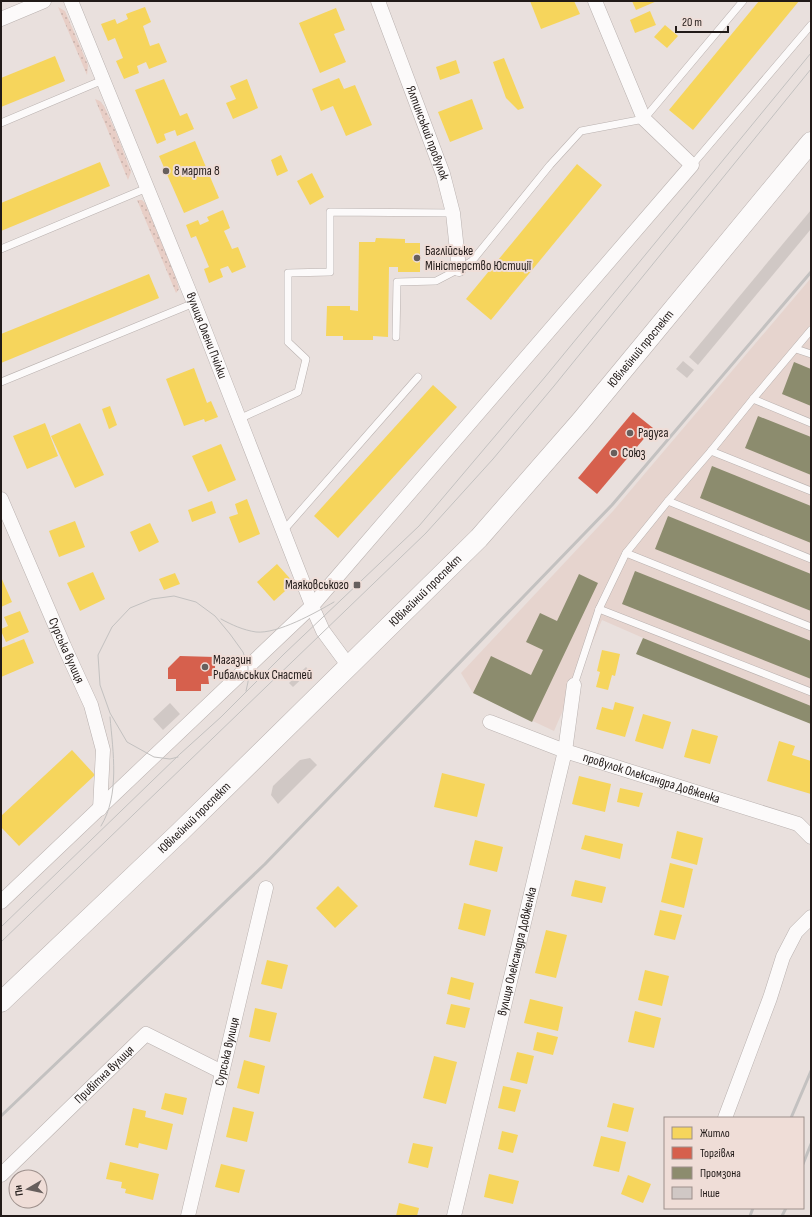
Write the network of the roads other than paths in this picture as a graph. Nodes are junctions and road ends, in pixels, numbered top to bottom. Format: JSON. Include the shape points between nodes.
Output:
{"nodes":[{"id":1,"x":44,"y":1,"type":"edge"},
{"id":2,"x":71,"y":1,"type":"edge"},
{"id":3,"x":378,"y":1,"type":"edge"},
{"id":4,"x":595,"y":1,"type":"edge"},
{"id":5,"x":743,"y":1,"type":"edge"},
{"id":6,"x":1,"y":19,"type":"edge"},
{"id":7,"x":811,"y":25,"type":"edge"},
{"id":8,"x":103,"y":80,"type":"junction"},
{"id":9,"x":644,"y":119,"type":"junction"},
{"id":10,"x":1,"y":123,"type":"edge"},
{"id":11,"x":811,"y":142,"type":"edge"},
{"id":12,"x":692,"y":165,"type":"junction"},
{"id":13,"x":147,"y":188,"type":"junction"},
{"id":14,"x":453,"y":213,"type":"junction"},
{"id":15,"x":1,"y":248,"type":"edge"},
{"id":16,"x":459,"y":269,"type":"junction"},
{"id":17,"x":194,"y":304,"type":"junction"},
{"id":18,"x":811,"y":330,"type":"edge"},
{"id":19,"x":396,"y":337,"type":"dead end"},
{"id":20,"x":796,"y":349,"type":"junction"},
{"id":21,"x":811,"y":354,"type":"edge"},
{"id":22,"x":418,"y":377,"type":"dead end"},
{"id":23,"x":1,"y":382,"type":"edge"},
{"id":24,"x":753,"y":399,"type":"junction"},
{"id":25,"x":239,"y":419,"type":"junction"},
{"id":26,"x":811,"y":422,"type":"edge"},
{"id":27,"x":711,"y":451,"type":"junction"},
{"id":28,"x":811,"y":491,"type":"edge"},
{"id":29,"x":1,"y":500,"type":"edge"},
{"id":30,"x":668,"y":501,"type":"junction"},
{"id":31,"x":283,"y":531,"type":"junction"},
{"id":32,"x":626,"y":553,"type":"junction"},
{"id":33,"x":811,"y":559,"type":"edge"},
{"id":34,"x":312,"y":606,"type":"junction"},
{"id":35,"x":599,"y":609,"type":"junction"},
{"id":36,"x":811,"y":627,"type":"edge"},
{"id":37,"x":348,"y":665,"type":"junction"},
{"id":38,"x":574,"y":685,"type":"joint"},
{"id":39,"x":811,"y":692,"type":"edge"},
{"id":40,"x":490,"y":722,"type":"dead end"},
{"id":41,"x":565,"y":751,"type":"junction"},
{"id":42,"x":100,"y":809,"type":"junction"},
{"id":43,"x":811,"y":837,"type":"edge"},
{"id":44,"x":266,"y":888,"type":"dead end"},
{"id":45,"x":1,"y":902,"type":"edge"},
{"id":46,"x":811,"y":917,"type":"edge"},
{"id":47,"x":1,"y":1002,"type":"edge"},
{"id":48,"x":222,"y":1072,"type":"junction"},
{"id":49,"x":725,"y":1117,"type":"edge"},
{"id":50,"x":1,"y":1174,"type":"edge"},
{"id":51,"x":188,"y":1216,"type":"edge"},
{"id":52,"x":454,"y":1216,"type":"edge"}],
"edges":[{"from":1,"to":6,"type":"street"},
{"from":2,"to":8,"type":"street","name":"вулиця Олени Пчілки"},
{"from":3,"to":14,"type":"street","name":"Ялтинський провулок","via":[[443,174]]},
{"from":4,"to":9,"type":"street"},
{"from":5,"to":9,"type":"lane"},
{"from":7,"to":12,"type":"lane"},
{"from":8,"to":10,"type":"lane"},
{"from":8,"to":13,"type":"street","name":"вулиця Олени Пчілки"},
{"from":9,"to":12,"type":"street"},
{"from":9,"to":16,"type":"lane","via":[[581,131],[472,261]]},
{"from":11,"to":37,"type":"main road","name":"Ювілейний проспект","via":[[581,421],[479,538]]},
{"from":12,"to":34,"type":"street"},
{"from":13,"to":15,"type":"lane"},
{"from":13,"to":17,"type":"street","name":"вулиця Олени Пчілки"},
{"from":14,"to":16,"type":"street","name":"Ялтинський провулок"},
{"from":14,"to":25,"type":"lane","via":[[330,212],[330,272],[288,273],[288,342],[306,359],[298,392]]},
{"from":16,"to":19,"type":"lane","via":[[436,281],[396,282]]},
{"from":17,"to":23,"type":"lane"},
{"from":17,"to":25,"type":"street","name":"вулиця Олени Пчілки"},
{"from":18,"to":20,"type":"lane"},
{"from":20,"to":21,"type":"lane"},
{"from":20,"to":24,"type":"lane"},
{"from":22,"to":31,"type":"lane"},
{"from":24,"to":26,"type":"lane"},
{"from":24,"to":27,"type":"lane"},
{"from":25,"to":31,"type":"street","name":"вулиця Олени Пчілки"},
{"from":27,"to":28,"type":"lane"},
{"from":27,"to":30,"type":"lane"},
{"from":29,"to":42,"type":"street","name":"Сурська вулиця","via":[[92,705],[103,750]]},
{"from":30,"to":32,"type":"lane"},
{"from":30,"to":33,"type":"lane"},
{"from":31,"to":34,"type":"street","name":"вулиця Олени Пчілки"},
{"from":32,"to":35,"type":"lane"},
{"from":32,"to":36,"type":"lane"},
{"from":34,"to":37,"type":"street","name":"вулиця Олени Пчілки","via":[[323,631]]},
{"from":34,"to":42,"type":"street"},
{"from":35,"to":38,"type":"lane"},
{"from":35,"to":39,"type":"lane"},
{"from":37,"to":47,"type":"main road","name":"Ювілейний проспект","via":[[180,832]]},
{"from":38,"to":41,"type":"street","name":"вулиця Олександра Довженка"},
{"from":40,"to":41,"type":"street","name":"провулок Олександра Довженка"},
{"from":41,"to":43,"type":"street","name":"провулок Олександра Довженка","via":[[798,824]]},
{"from":41,"to":52,"type":"street","name":"вулиця Олександра Довженка"},
{"from":42,"to":45,"type":"street"},
{"from":44,"to":48,"type":"street","name":"Сурська вулиця"},
{"from":46,"to":49,"type":"street","via":[[796,932],[783,957]]},
{"from":48,"to":50,"type":"street","name":"Привітна вулиця","via":[[146,1034]]},
{"from":48,"to":51,"type":"street","name":"Сурська вулиця"}]}
